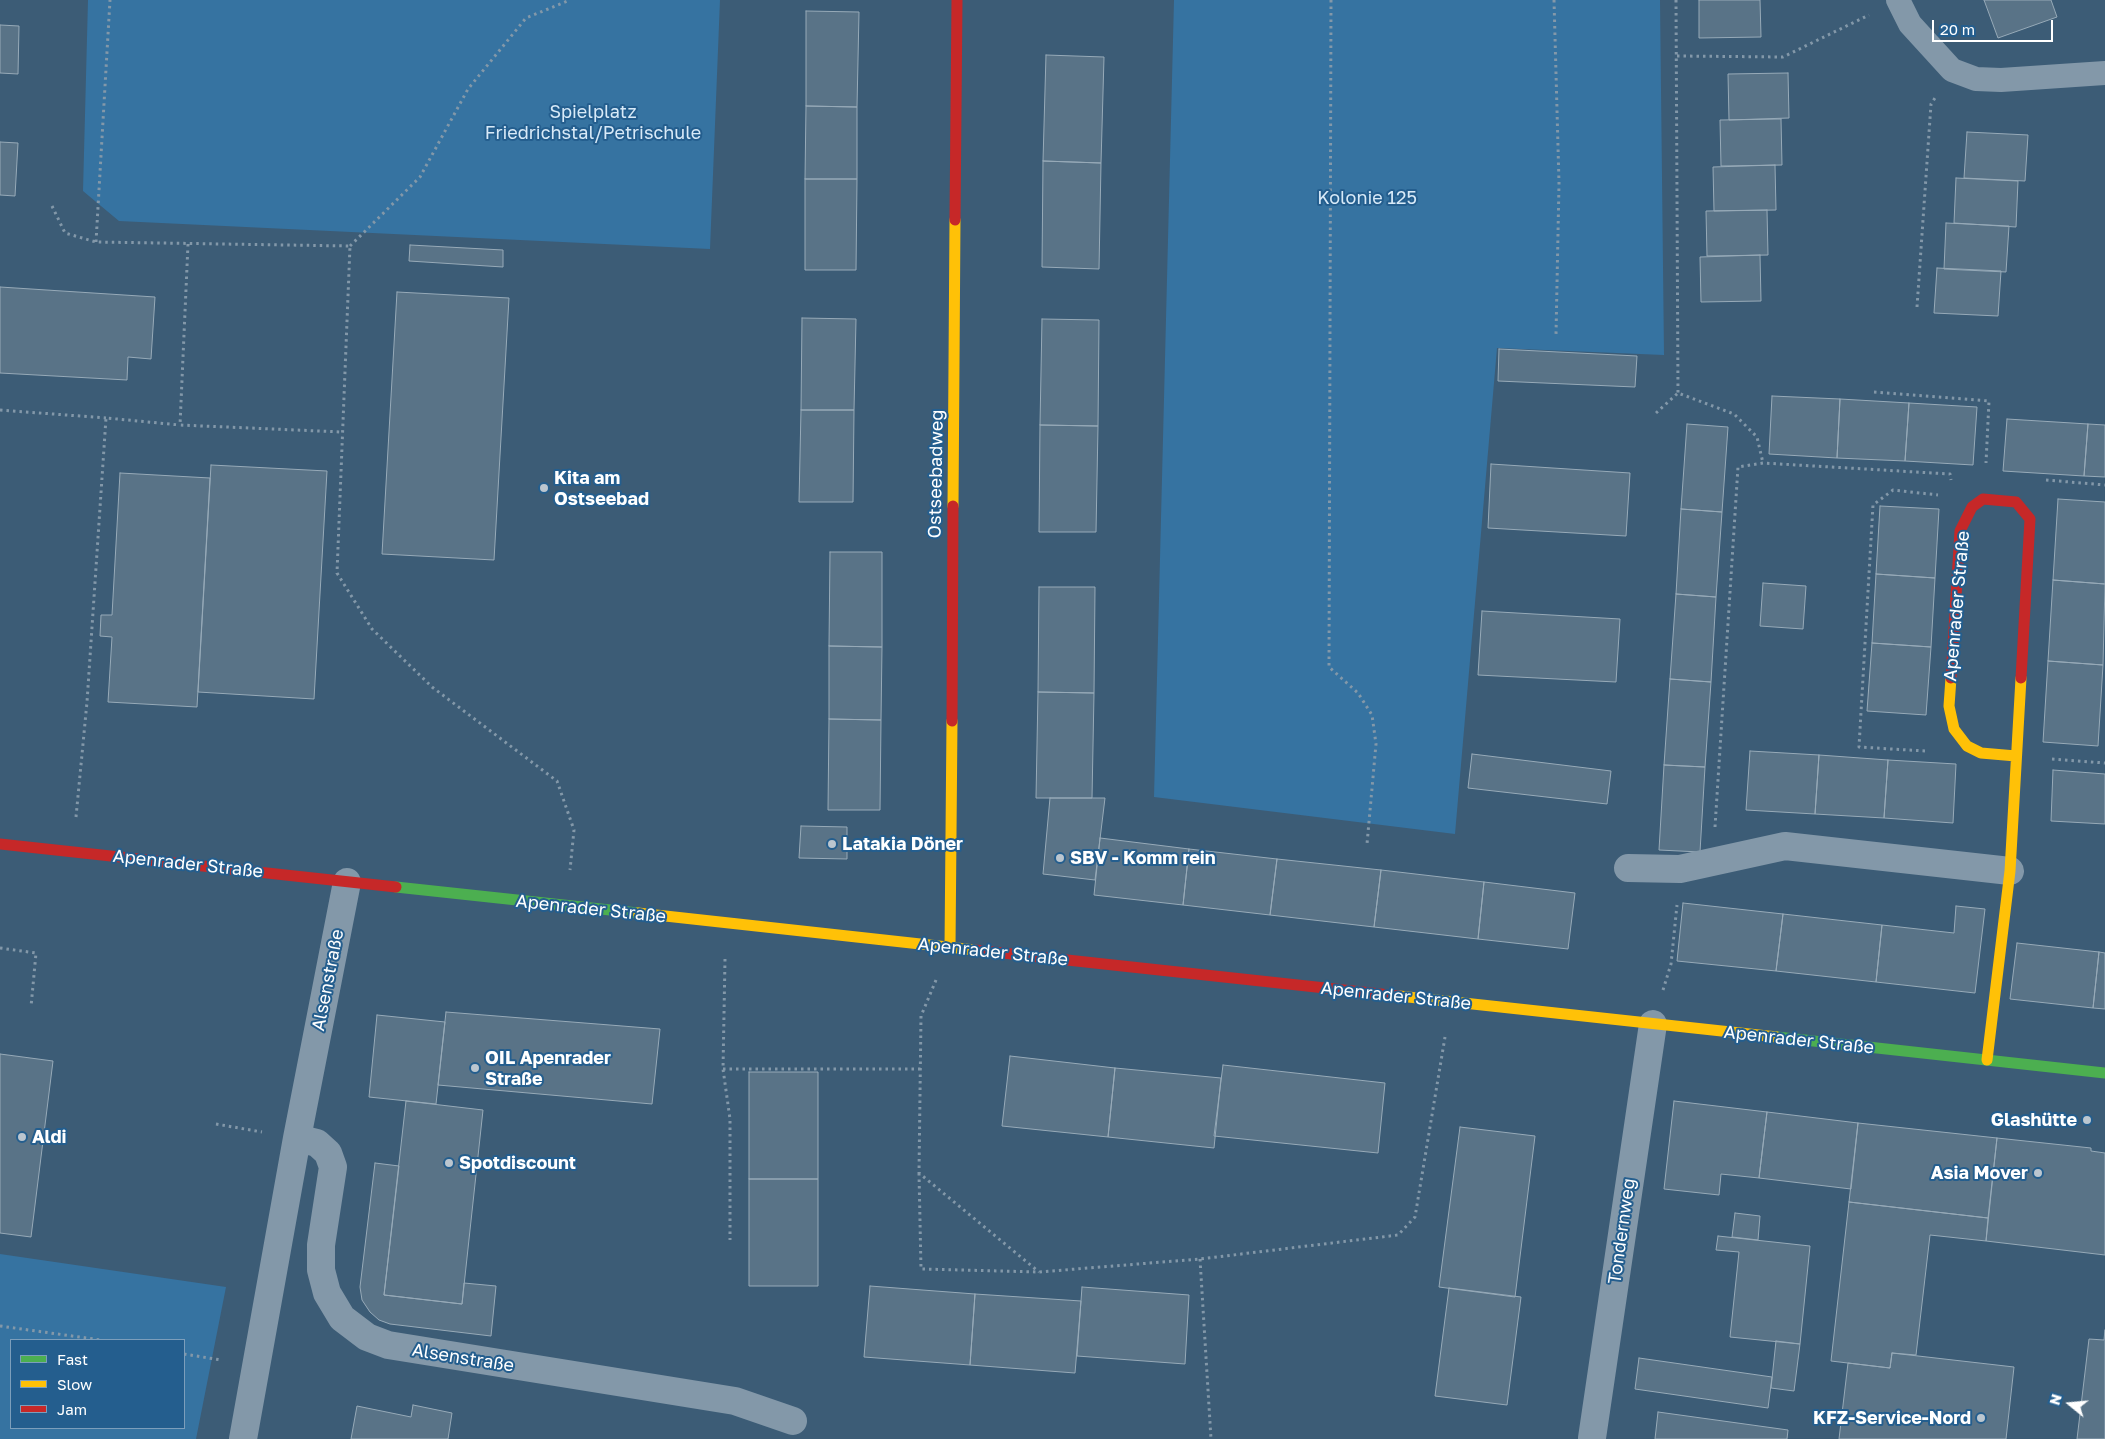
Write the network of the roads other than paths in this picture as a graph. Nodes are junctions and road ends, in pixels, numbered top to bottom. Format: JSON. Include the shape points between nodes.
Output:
{"nodes":[{"id":1,"x":957,"y":0,"type":"edge"},
{"id":2,"x":1898,"y":0,"type":"edge"},
{"id":3,"x":2105,"y":73,"type":"edge"},
{"id":4,"x":2016,"y":756,"type":"junction"},
{"id":5,"x":0,"y":844,"type":"edge"},
{"id":6,"x":1628,"y":868,"type":"dead end"},
{"id":7,"x":2010,"y":871,"type":"junction"},
{"id":8,"x":347,"y":882,"type":"junction"},
{"id":9,"x":950,"y":947,"type":"junction"},
{"id":10,"x":1653,"y":1024,"type":"junction"},
{"id":11,"x":1987,"y":1060,"type":"junction"},
{"id":12,"x":2105,"y":1073,"type":"edge"},
{"id":13,"x":297,"y":1138,"type":"junction"},
{"id":14,"x":793,"y":1421,"type":"dead end"},
{"id":15,"x":1592,"y":1438,"type":"edge"},
{"id":16,"x":242,"y":1439,"type":"edge"}],
"edges":[{"from":1,"to":9,"type":"main road","name":"Ostseebadweg"},
{"from":2,"to":3,"type":"lane","via":[[1910,24],[1952,70],[1976,79]]},
{"from":4,"to":4,"type":"main road","name":"Apenrader Straße","via":[[2030,519],[2016,502],[1983,500],[1972,507],[1960,530],[1949,706],[1954,729],[1967,746],[1981,753]]},
{"from":4,"to":7,"type":"main road","name":"Apenrader Straße"},
{"from":5,"to":8,"type":"main road","name":"Apenrader Straße"},
{"from":6,"to":7,"type":"street","via":[[1680,869],[1785,846]]},
{"from":7,"to":11,"type":"main road","name":"Apenrader Straße"},
{"from":8,"to":9,"type":"main road","name":"Apenrader Straße"},
{"from":8,"to":13,"type":"street","name":"Alsenstraße"},
{"from":9,"to":10,"type":"main road","name":"Apenrader Straße"},
{"from":10,"to":11,"type":"main road","name":"Apenrader Straße"},
{"from":10,"to":15,"type":"street","name":"Tondernweg"},
{"from":11,"to":12,"type":"main road","name":"Apenrader Straße"},
{"from":13,"to":14,"type":"street","name":"Alsenstraße","via":[[317,1143],[328,1153],[332,1167],[320,1245],[321,1270],[327,1293],[342,1318],[367,1337],[388,1345],[735,1401]]},
{"from":13,"to":16,"type":"street","name":"Alsenstraße"}]}
